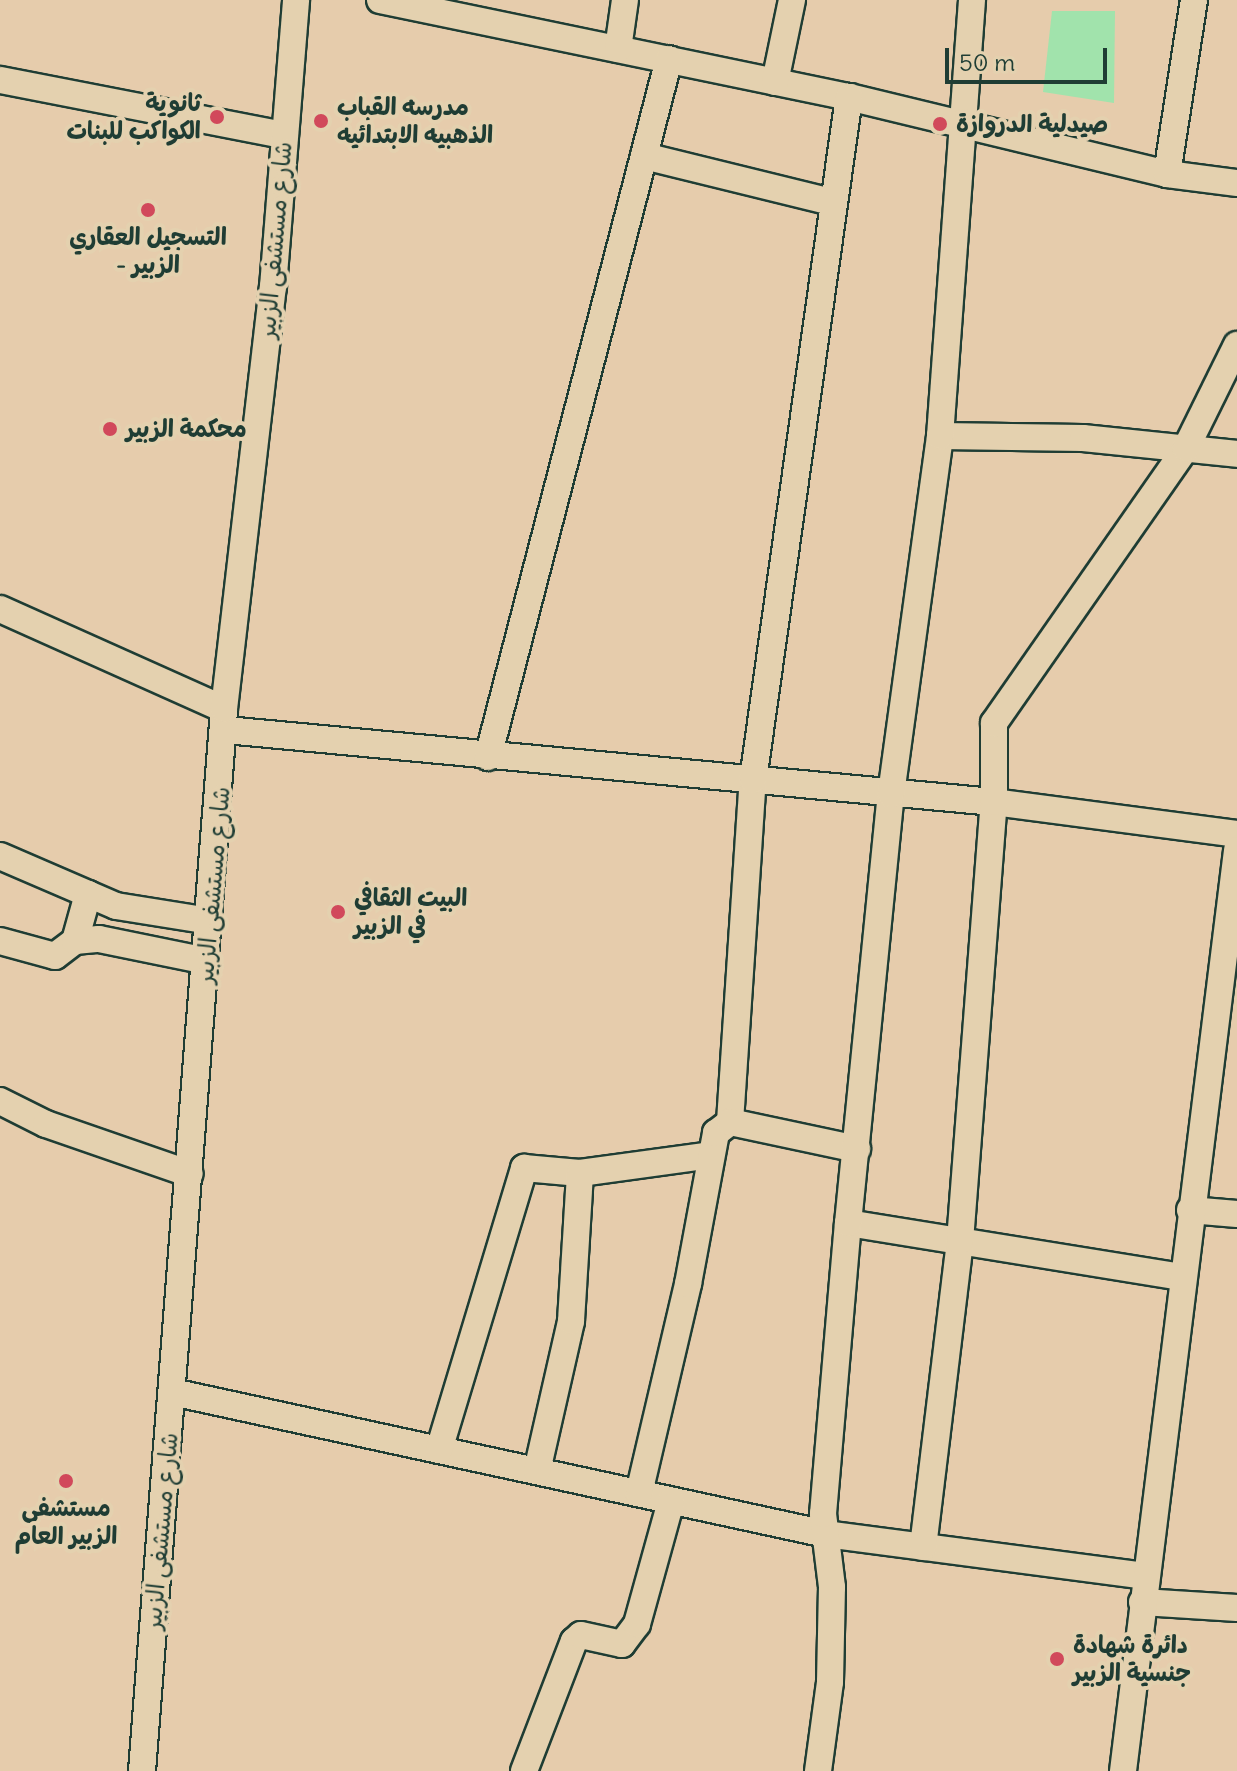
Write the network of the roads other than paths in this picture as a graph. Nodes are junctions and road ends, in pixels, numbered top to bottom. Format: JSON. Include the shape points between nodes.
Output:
{"nodes":[{"id":1,"x":296,"y":0,"type":"edge"},
{"id":2,"x":380,"y":0,"type":"edge"},
{"id":3,"x":625,"y":0,"type":"edge"},
{"id":4,"x":792,"y":0,"type":"edge"},
{"id":5,"x":972,"y":0,"type":"edge"},
{"id":6,"x":1194,"y":0,"type":"edge"},
{"id":7,"x":618,"y":49,"type":"junction"},
{"id":8,"x":669,"y":59,"type":"junction"},
{"id":9,"x":0,"y":80,"type":"edge"},
{"id":10,"x":775,"y":82,"type":"junction"},
{"id":11,"x":849,"y":97,"type":"junction"},
{"id":12,"x":966,"y":127,"type":"junction"},
{"id":13,"x":284,"y":135,"type":"junction"},
{"id":14,"x":644,"y":156,"type":"junction"},
{"id":15,"x":1167,"y":174,"type":"junction"},
{"id":16,"x":1237,"y":183,"type":"edge"},
{"id":17,"x":831,"y":202,"type":"junction"},
{"id":18,"x":1237,"y":345,"type":"edge"},
{"id":19,"x":940,"y":436,"type":"junction"},
{"id":20,"x":1186,"y":448,"type":"junction"},
{"id":21,"x":1237,"y":454,"type":"edge"},
{"id":22,"x":0,"y":609,"type":"edge"},
{"id":23,"x":225,"y":719,"type":"junction"},
{"id":24,"x":488,"y":757,"type":"junction"},
{"id":25,"x":753,"y":780,"type":"junction"},
{"id":26,"x":891,"y":794,"type":"junction"},
{"id":27,"x":994,"y":802,"type":"junction"},
{"id":28,"x":1237,"y":834,"type":"edge"},
{"id":29,"x":1237,"y":850,"type":"edge"},
{"id":30,"x":0,"y":856,"type":"edge"},
{"id":31,"x":88,"y":894,"type":"junction"},
{"id":32,"x":1233,"y":909,"type":"edge"},
{"id":33,"x":210,"y":921,"type":"junction"},
{"id":34,"x":0,"y":941,"type":"edge"},
{"id":35,"x":75,"y":941,"type":"junction"},
{"id":36,"x":207,"y":961,"type":"junction"},
{"id":37,"x":0,"y":1101,"type":"edge"},
{"id":38,"x":730,"y":1122,"type":"junction"},
{"id":39,"x":857,"y":1149,"type":"junction"},
{"id":40,"x":711,"y":1155,"type":"junction"},
{"id":41,"x":580,"y":1173,"type":"junction"},
{"id":42,"x":190,"y":1174,"type":"junction"},
{"id":43,"x":1190,"y":1210,"type":"junction"},
{"id":44,"x":1237,"y":1214,"type":"edge"},
{"id":45,"x":848,"y":1223,"type":"junction"},
{"id":46,"x":960,"y":1241,"type":"junction"},
{"id":47,"x":1181,"y":1277,"type":"junction"},
{"id":48,"x":172,"y":1392,"type":"junction"},
{"id":49,"x":439,"y":1450,"type":"junction"},
{"id":50,"x":537,"y":1471,"type":"junction"},
{"id":51,"x":639,"y":1493,"type":"junction"},
{"id":52,"x":671,"y":1501,"type":"junction"},
{"id":53,"x":826,"y":1534,"type":"junction"},
{"id":54,"x":923,"y":1547,"type":"junction"},
{"id":55,"x":1145,"y":1576,"type":"junction"},
{"id":56,"x":1142,"y":1602,"type":"junction"},
{"id":57,"x":1237,"y":1608,"type":"edge"},
{"id":58,"x":142,"y":1771,"type":"edge"},
{"id":59,"x":524,"y":1771,"type":"edge"},
{"id":60,"x":818,"y":1771,"type":"edge"},
{"id":61,"x":1123,"y":1771,"type":"edge"}],
"edges":[{"from":1,"to":13,"type":"street","name":"شارع مستشفى الزبير"},
{"from":2,"to":7,"type":"street"},
{"from":3,"to":7,"type":"street"},
{"from":4,"to":10,"type":"street"},
{"from":5,"to":12,"type":"street"},
{"from":6,"to":15,"type":"street"},
{"from":7,"to":8,"type":"street"},
{"from":8,"to":10,"type":"street"},
{"from":8,"to":14,"type":"street"},
{"from":9,"to":13,"type":"street"},
{"from":10,"to":11,"type":"street"},
{"from":11,"to":12,"type":"street"},
{"from":11,"to":17,"type":"street"},
{"from":12,"to":15,"type":"street"},
{"from":12,"to":19,"type":"street"},
{"from":13,"to":23,"type":"street","name":"شارع مستشفى الزبير","via":[[273,287]]},
{"from":14,"to":17,"type":"street"},
{"from":14,"to":24,"type":"street"},
{"from":15,"to":16,"type":"street"},
{"from":17,"to":25,"type":"street"},
{"from":18,"to":20,"type":"street"},
{"from":19,"to":20,"type":"street","via":[[1083,438]]},
{"from":19,"to":26,"type":"street"},
{"from":20,"to":21,"type":"street"},
{"from":20,"to":27,"type":"street","via":[[994,723]]},
{"from":22,"to":23,"type":"street"},
{"from":23,"to":24,"type":"street"},
{"from":23,"to":33,"type":"street","name":"شارع مستشفى الزبير"},
{"from":24,"to":25,"type":"street"},
{"from":25,"to":26,"type":"street"},
{"from":25,"to":38,"type":"street"},
{"from":26,"to":27,"type":"street"},
{"from":26,"to":39,"type":"street"},
{"from":27,"to":28,"type":"street"},
{"from":27,"to":46,"type":"street"},
{"from":29,"to":32,"type":"street"},
{"from":30,"to":31,"type":"street"},
{"from":31,"to":33,"type":"street","via":[[116,906]]},
{"from":31,"to":35,"type":"street"},
{"from":32,"to":43,"type":"street"},
{"from":33,"to":36,"type":"street","name":"شارع مستشفى الزبير"},
{"from":34,"to":35,"type":"street","via":[[55,956]]},
{"from":35,"to":36,"type":"street","via":[[99,939]]},
{"from":36,"to":42,"type":"street","name":"شارع مستشفى الزبير"},
{"from":37,"to":42,"type":"street","via":[[46,1124]]},
{"from":38,"to":39,"type":"street"},
{"from":38,"to":40,"type":"street","via":[[716,1133]]},
{"from":39,"to":45,"type":"street"},
{"from":40,"to":41,"type":"street"},
{"from":40,"to":51,"type":"street","via":[[688,1284]]},
{"from":41,"to":49,"type":"street","via":[[524,1168]]},
{"from":41,"to":50,"type":"street","via":[[571,1321]]},
{"from":42,"to":48,"type":"street","name":"شارع مستشفى الزبير"},
{"from":43,"to":44,"type":"street"},
{"from":43,"to":47,"type":"street"},
{"from":45,"to":46,"type":"street"},
{"from":45,"to":53,"type":"street","via":[[823,1514]]},
{"from":46,"to":47,"type":"street"},
{"from":46,"to":54,"type":"street"},
{"from":47,"to":55,"type":"street"},
{"from":48,"to":49,"type":"street"},
{"from":48,"to":58,"type":"street","name":"شارع مستشفى الزبير"},
{"from":49,"to":50,"type":"street"},
{"from":50,"to":51,"type":"street"},
{"from":51,"to":52,"type":"street"},
{"from":52,"to":53,"type":"street"},
{"from":52,"to":59,"type":"street","via":[[637,1624],[622,1644],[581,1635],[574,1641]]},
{"from":53,"to":54,"type":"street"},
{"from":53,"to":60,"type":"street","via":[[832,1587],[830,1682]]},
{"from":54,"to":55,"type":"street"},
{"from":55,"to":56,"type":"street"},
{"from":56,"to":57,"type":"street"},
{"from":56,"to":61,"type":"street"}]}
